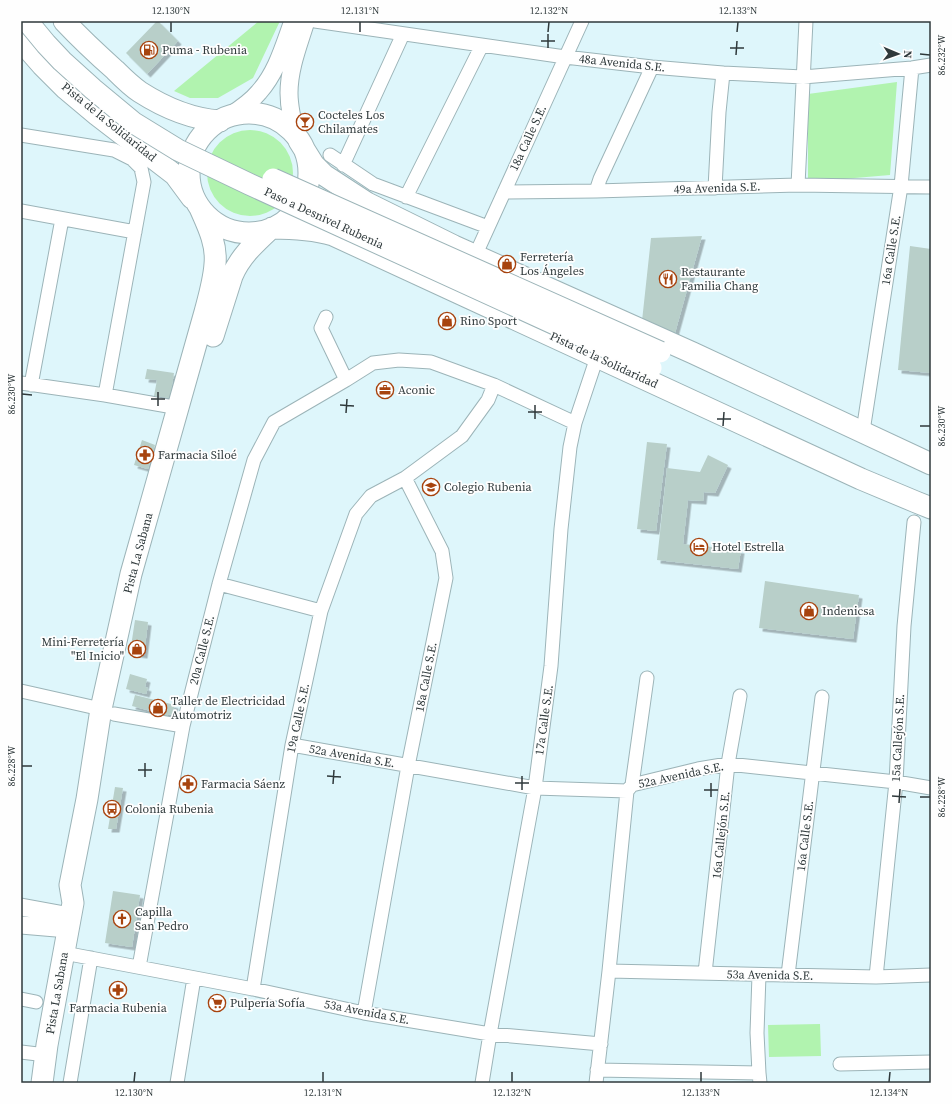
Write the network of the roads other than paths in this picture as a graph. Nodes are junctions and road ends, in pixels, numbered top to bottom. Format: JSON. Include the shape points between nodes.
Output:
{"nodes":[{"id":1,"x":27,"y":21,"type":"edge"},
{"id":2,"x":44,"y":21,"type":"edge"},
{"id":3,"x":64,"y":21,"type":"edge"},
{"id":4,"x":293,"y":21,"type":"edge"},
{"id":5,"x":306,"y":21,"type":"edge"},
{"id":6,"x":315,"y":21,"type":"edge"},
{"id":7,"x":582,"y":21,"type":"edge"},
{"id":8,"x":806,"y":21,"type":"edge"},
{"id":9,"x":403,"y":34,"type":"junction"},
{"id":10,"x":21,"y":41,"type":"edge"},
{"id":11,"x":482,"y":45,"type":"junction"},
{"id":12,"x":565,"y":57,"type":"junction"},
{"id":13,"x":931,"y":65,"type":"edge"},
{"id":14,"x":652,"y":67,"type":"junction"},
{"id":15,"x":912,"y":68,"type":"junction"},
{"id":16,"x":723,"y":73,"type":"junction"},
{"id":17,"x":803,"y":78,"type":"junction"},
{"id":18,"x":224,"y":119,"type":"junction"},
{"id":19,"x":21,"y":135,"type":"edge"},
{"id":20,"x":298,"y":140,"type":"junction"},
{"id":21,"x":330,"y":155,"type":"dead end"},
{"id":22,"x":343,"y":165,"type":"junction"},
{"id":23,"x":798,"y":185,"type":"junction"},
{"id":24,"x":901,"y":186,"type":"junction"},
{"id":25,"x":931,"y":187,"type":"edge"},
{"id":26,"x":715,"y":188,"type":"junction"},
{"id":27,"x":596,"y":191,"type":"junction"},
{"id":28,"x":504,"y":192,"type":"junction"},
{"id":29,"x":406,"y":197,"type":"junction"},
{"id":30,"x":199,"y":206,"type":"junction"},
{"id":31,"x":21,"y":211,"type":"edge"},
{"id":32,"x":62,"y":219,"type":"junction"},
{"id":33,"x":488,"y":227,"type":"junction"},
{"id":34,"x":271,"y":229,"type":"junction"},
{"id":35,"x":134,"y":232,"type":"junction"},
{"id":36,"x":475,"y":256,"type":"junction"},
{"id":37,"x":326,"y":317,"type":"dead end"},
{"id":38,"x":597,"y":357,"type":"junction"},
{"id":39,"x":655,"y":360,"type":"junction"},
{"id":40,"x":346,"y":380,"type":"junction"},
{"id":41,"x":26,"y":384,"type":"edge"},
{"id":42,"x":494,"y":385,"type":"junction"},
{"id":43,"x":105,"y":395,"type":"junction"},
{"id":44,"x":179,"y":408,"type":"junction"},
{"id":45,"x":575,"y":423,"type":"junction"},
{"id":46,"x":863,"y":432,"type":"junction"},
{"id":47,"x":931,"y":464,"type":"edge"},
{"id":48,"x":405,"y":478,"type":"junction"},
{"id":49,"x":931,"y":479,"type":"edge"},
{"id":50,"x":931,"y":498,"type":"edge"},
{"id":51,"x":931,"y":508,"type":"edge"},
{"id":52,"x":914,"y":522,"type":"dead end"},
{"id":53,"x":219,"y":584,"type":"junction"},
{"id":54,"x":321,"y":611,"type":"junction"},
{"id":55,"x":647,"y":678,"type":"dead end"},
{"id":56,"x":21,"y":691,"type":"edge"},
{"id":57,"x":740,"y":696,"type":"dead end"},
{"id":58,"x":822,"y":696,"type":"dead end"},
{"id":59,"x":107,"y":712,"type":"junction"},
{"id":60,"x":183,"y":726,"type":"junction"},
{"id":61,"x":292,"y":746,"type":"junction"},
{"id":62,"x":728,"y":764,"type":"junction"},
{"id":63,"x":408,"y":766,"type":"junction"},
{"id":64,"x":812,"y":772,"type":"junction"},
{"id":65,"x":896,"y":782,"type":"junction"},
{"id":66,"x":535,"y":788,"type":"junction"},
{"id":67,"x":630,"y":788,"type":"junction"},
{"id":68,"x":931,"y":788,"type":"edge"},
{"id":69,"x":21,"y":907,"type":"edge"},
{"id":70,"x":70,"y":916,"type":"junction"},
{"id":71,"x":21,"y":925,"type":"edge"},
{"id":72,"x":64,"y":953,"type":"junction"},
{"id":73,"x":91,"y":958,"type":"junction"},
{"id":74,"x":139,"y":967,"type":"junction"},
{"id":75,"x":609,"y":971,"type":"junction"},
{"id":76,"x":705,"y":974,"type":"junction"},
{"id":77,"x":759,"y":975,"type":"junction"},
{"id":78,"x":788,"y":975,"type":"junction"},
{"id":79,"x":931,"y":975,"type":"edge"},
{"id":80,"x":876,"y":977,"type":"junction"},
{"id":81,"x":194,"y":978,"type":"junction"},
{"id":82,"x":252,"y":989,"type":"junction"},
{"id":83,"x":21,"y":999,"type":"edge"},
{"id":84,"x":36,"y":1002,"type":"dead end"},
{"id":85,"x":364,"y":1013,"type":"junction"},
{"id":86,"x":490,"y":1034,"type":"junction"},
{"id":87,"x":601,"y":1044,"type":"junction"},
{"id":88,"x":21,"y":1052,"type":"edge"},
{"id":89,"x":46,"y":1055,"type":"junction"},
{"id":90,"x":931,"y":1062,"type":"edge"},
{"id":91,"x":840,"y":1064,"type":"dead end"},
{"id":92,"x":597,"y":1077,"type":"edge"},
{"id":93,"x":759,"y":1078,"type":"edge"},
{"id":94,"x":42,"y":1083,"type":"edge"},
{"id":95,"x":70,"y":1083,"type":"edge"},
{"id":96,"x":178,"y":1083,"type":"edge"},
{"id":97,"x":482,"y":1083,"type":"edge"}],
"edges":[{"from":1,"to":39,"type":"main road","name":"Paso a Desnivel Rubenia","bridge":true,"via":[[62,61],[92,89],[134,123],[178,150],[250,184]]},
{"from":2,"to":39,"type":"main road","name":"Paso a Desnivel Rubenia","bridge":true,"via":[[106,84],[160,123],[186,138]]},
{"from":3,"to":18,"type":"main road","via":[[139,91],[179,112],[204,120]]},
{"from":4,"to":18,"type":"street","via":[[278,62],[268,80],[252,99]]},
{"from":5,"to":20,"type":"street","via":[[289,83],[290,111]]},
{"from":6,"to":9,"type":"street","name":"48a Avenida S.E."},
{"from":7,"to":12,"type":"street","name":"18a Calle S.E."},
{"from":8,"to":17,"type":"street"},
{"from":9,"to":11,"type":"street","name":"48a Avenida S.E."},
{"from":9,"to":22,"type":"street"},
{"from":10,"to":30,"type":"main road","name":"Pista de la Solidaridad","via":[[66,89],[175,175]]},
{"from":11,"to":12,"type":"street","name":"48a Avenida S.E."},
{"from":11,"to":29,"type":"street"},
{"from":12,"to":14,"type":"street","name":"48a Avenida S.E."},
{"from":12,"to":28,"type":"street","name":"18a Calle S.E."},
{"from":13,"to":15,"type":"street","name":"48a Avenida S.E."},
{"from":14,"to":16,"type":"street","name":"48a Avenida S.E."},
{"from":14,"to":27,"type":"street"},
{"from":15,"to":17,"type":"street","name":"48a Avenida S.E."},
{"from":15,"to":24,"type":"street","name":"16a Calle S.E."},
{"from":16,"to":17,"type":"street","name":"48a Avenida S.E."},
{"from":16,"to":26,"type":"street"},
{"from":17,"to":23,"type":"street"},
{"from":18,"to":20,"type":"main road","via":[[247,114],[266,116],[291,131]]},
{"from":18,"to":30,"type":"main road","via":[[203,135],[192,155],[189,177]]},
{"from":19,"to":35,"type":"street","via":[[114,150],[132,159],[141,168],[144,182]]},
{"from":20,"to":34,"type":"main road","via":[[307,164],[305,194],[292,214]]},
{"from":20,"to":36,"type":"main road","via":[[314,165],[324,175],[361,199]]},
{"from":21,"to":22,"type":"street"},
{"from":22,"to":29,"type":"street","via":[[373,184]]},
{"from":23,"to":24,"type":"street","name":"49a Avenida S.E."},
{"from":23,"to":26,"type":"street","name":"49a Avenida S.E."},
{"from":24,"to":25,"type":"street","name":"49a Avenida S.E."},
{"from":24,"to":46,"type":"street","name":"16a Calle S.E."},
{"from":26,"to":27,"type":"street","name":"49a Avenida S.E."},
{"from":27,"to":28,"type":"street","name":"49a Avenida S.E."},
{"from":28,"to":33,"type":"street","name":"18a Calle S.E."},
{"from":29,"to":33,"type":"street"},
{"from":30,"to":34,"type":"main road","via":[[215,223],[234,232],[262,232]]},
{"from":30,"to":44,"type":"main road","name":"Pista La Sabana","via":[[212,238],[215,263],[205,312]]},
{"from":31,"to":32,"type":"street"},
{"from":32,"to":35,"type":"street"},
{"from":32,"to":41,"type":"street"},
{"from":33,"to":36,"type":"street","name":"18a Calle S.E."},
{"from":34,"to":38,"type":"main road","name":"Pista de la Solidaridad","via":[[302,229],[333,235]]},
{"from":34,"to":59,"type":"main road","name":"Pista La Sabana","via":[[248,249],[232,276],[142,575]]},
{"from":35,"to":43,"type":"street"},
{"from":36,"to":46,"type":"main road"},
{"from":37,"to":40,"type":"street","via":[[321,328]]},
{"from":38,"to":45,"type":"street","name":"17a Calle S.E."},
{"from":38,"to":51,"type":"main road","name":"Pista de la Solidaridad"},
{"from":39,"to":49,"type":"main road","via":[[727,382]]},
{"from":39,"to":50,"type":"main road","name":"Pista de la Solidaridad"},
{"from":40,"to":42,"type":"street","name":"20a Calle S.E.","via":[[373,363],[399,360],[431,362]]},
{"from":40,"to":53,"type":"street","name":"20a Calle S.E.","via":[[274,422],[254,460]]},
{"from":41,"to":43,"type":"street"},
{"from":42,"to":45,"type":"street","name":"20a Calle S.E."},
{"from":42,"to":48,"type":"street","via":[[488,400],[462,436]]},
{"from":43,"to":44,"type":"street"},
{"from":44,"to":59,"type":"main road","name":"Pista La Sabana","via":[[131,574]]},
{"from":45,"to":66,"type":"street","name":"17a Calle S.E.","via":[[561,529],[551,666]]},
{"from":46,"to":47,"type":"main road"},
{"from":48,"to":54,"type":"street","name":"19a Calle S.E.","via":[[371,496],[356,514]]},
{"from":48,"to":63,"type":"street","name":"18a Calle S.E.","via":[[442,551],[446,578]]},
{"from":52,"to":65,"type":"street","name":"15a Callejón S.E.","via":[[904,626]]},
{"from":53,"to":54,"type":"street"},
{"from":53,"to":60,"type":"street","name":"20a Calle S.E."},
{"from":54,"to":61,"type":"street","name":"19a Calle S.E."},
{"from":55,"to":67,"type":"street"},
{"from":56,"to":59,"type":"street"},
{"from":57,"to":62,"type":"street","name":"16a Callejón S.E."},
{"from":58,"to":64,"type":"street","name":"16a Calle S.E."},
{"from":59,"to":60,"type":"street"},
{"from":59,"to":70,"type":"main road","name":"Pista La Sabana","via":[[70,885]]},
{"from":60,"to":74,"type":"street","name":"20a Calle S.E."},
{"from":61,"to":63,"type":"street","name":"52a Avenida S.E."},
{"from":61,"to":82,"type":"street","name":"19a Calle S.E."},
{"from":62,"to":64,"type":"street","name":"52a Avenida S.E."},
{"from":62,"to":67,"type":"street","name":"52a Avenida S.E.","via":[[698,769]]},
{"from":62,"to":76,"type":"street","name":"16a Callejón S.E."},
{"from":63,"to":66,"type":"street","name":"52a Avenida S.E."},
{"from":63,"to":85,"type":"street","name":"18a Calle S.E."},
{"from":64,"to":65,"type":"street","name":"52a Avenida S.E."},
{"from":64,"to":78,"type":"street","name":"16a Calle S.E."},
{"from":65,"to":68,"type":"street","name":"52a Avenida S.E."},
{"from":65,"to":80,"type":"street","name":"15a Callejón S.E."},
{"from":66,"to":67,"type":"street","name":"52a Avenida S.E."},
{"from":66,"to":86,"type":"street","name":"17a Calle S.E."},
{"from":67,"to":75,"type":"street"},
{"from":69,"to":70,"type":"street"},
{"from":70,"to":71,"type":"street"},
{"from":70,"to":72,"type":"main road","name":"Pista La Sabana"},
{"from":72,"to":73,"type":"street","name":"53a Avenida S.E."},
{"from":72,"to":89,"type":"main road","name":"Pista La Sabana"},
{"from":73,"to":74,"type":"street","name":"53a Avenida S.E."},
{"from":73,"to":95,"type":"street"},
{"from":74,"to":81,"type":"street","name":"53a Avenida S.E."},
{"from":75,"to":76,"type":"street","name":"53a Avenida S.E."},
{"from":75,"to":87,"type":"street"},
{"from":76,"to":77,"type":"street","name":"53a Avenida S.E."},
{"from":77,"to":78,"type":"street","name":"53a Avenida S.E."},
{"from":77,"to":93,"type":"street"},
{"from":78,"to":80,"type":"street","name":"53a Avenida S.E."},
{"from":79,"to":80,"type":"street","name":"53a Avenida S.E."},
{"from":81,"to":82,"type":"street","name":"53a Avenida S.E."},
{"from":81,"to":96,"type":"street"},
{"from":82,"to":85,"type":"street","name":"53a Avenida S.E."},
{"from":83,"to":84,"type":"street"},
{"from":85,"to":86,"type":"street","name":"53a Avenida S.E."},
{"from":86,"to":87,"type":"street","name":"53a Avenida S.E."},
{"from":86,"to":97,"type":"street","name":"17a Calle S.E."},
{"from":87,"to":92,"type":"street"},
{"from":88,"to":89,"type":"street"},
{"from":89,"to":94,"type":"main road","name":"Pista La Sabana"},
{"from":90,"to":91,"type":"street"},
{"from":92,"to":93,"type":"street"}]}
